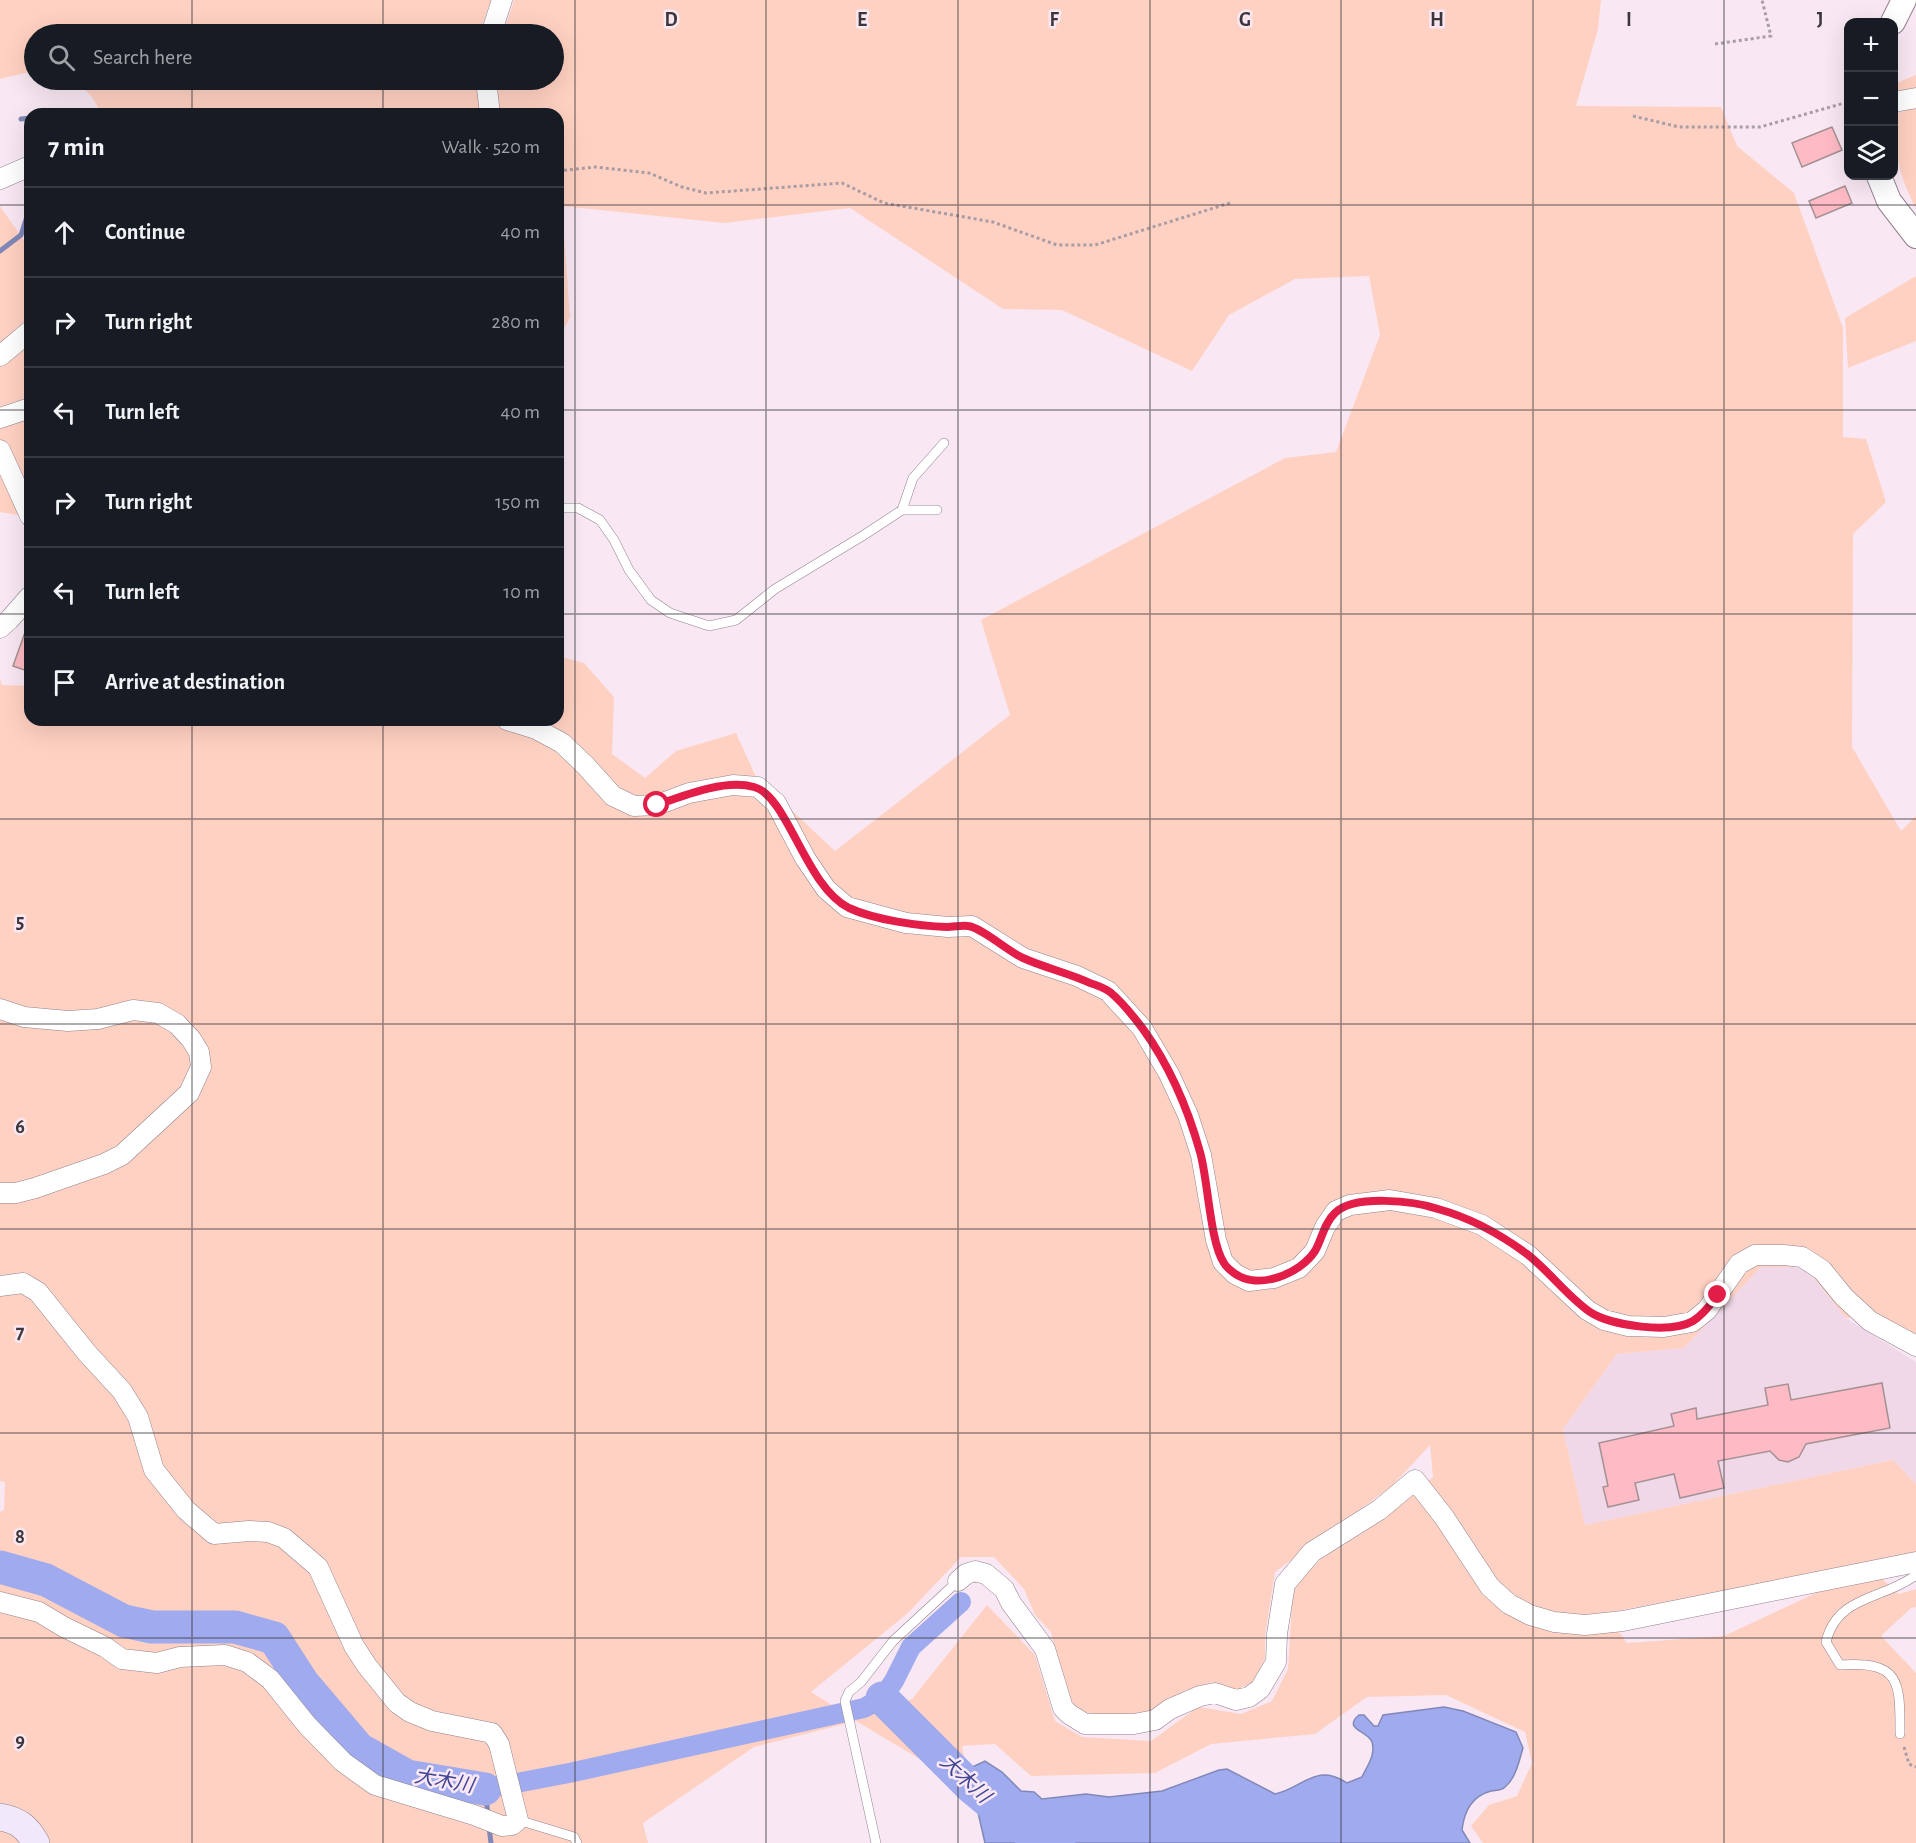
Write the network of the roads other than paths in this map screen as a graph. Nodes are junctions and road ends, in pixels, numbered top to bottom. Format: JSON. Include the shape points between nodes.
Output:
{"nodes":[{"id":1,"x":502,"y":0,"type":"edge"},
{"id":2,"x":1904,"y":0,"type":"edge"},
{"id":3,"x":1895,"y":18,"type":"edge"},
{"id":4,"x":494,"y":24,"type":"edge"},
{"id":5,"x":487,"y":90,"type":"edge"},
{"id":6,"x":1916,"y":98,"type":"edge"},
{"id":7,"x":1898,"y":101,"type":"edge"},
{"id":8,"x":489,"y":108,"type":"edge"},
{"id":9,"x":24,"y":169,"type":"edge"},
{"id":10,"x":0,"y":179,"type":"edge"},
{"id":11,"x":1881,"y":180,"type":"edge"},
{"id":12,"x":1916,"y":236,"type":"edge"},
{"id":13,"x":24,"y":335,"type":"edge"},
{"id":14,"x":0,"y":356,"type":"edge"},
{"id":15,"x":24,"y":410,"type":"edge"},
{"id":16,"x":0,"y":418,"type":"edge"},
{"id":17,"x":944,"y":443,"type":"dead end"},
{"id":18,"x":0,"y":450,"type":"edge"},
{"id":19,"x":24,"y":503,"type":"edge"},
{"id":20,"x":564,"y":508,"type":"edge"},
{"id":21,"x":902,"y":510,"type":"junction"},
{"id":22,"x":937,"y":510,"type":"dead end"},
{"id":23,"x":24,"y":603,"type":"edge"},
{"id":24,"x":0,"y":628,"type":"edge"},
{"id":25,"x":526,"y":726,"type":"edge"},
{"id":26,"x":0,"y":1009,"type":"edge"},
{"id":27,"x":0,"y":1193,"type":"edge"},
{"id":28,"x":0,"y":1286,"type":"edge"},
{"id":29,"x":1916,"y":1346,"type":"edge"},
{"id":30,"x":1916,"y":1562,"type":"edge"},
{"id":31,"x":1916,"y":1575,"type":"edge"},
{"id":32,"x":958,"y":1581,"type":"joint"},
{"id":33,"x":0,"y":1602,"type":"edge"},
{"id":34,"x":1900,"y":1734,"type":"road end"},
{"id":35,"x":0,"y":1817,"type":"edge"},
{"id":36,"x":512,"y":1817,"type":"junction"},
{"id":37,"x":36,"y":1843,"type":"edge"},
{"id":38,"x":578,"y":1843,"type":"edge"},
{"id":39,"x":876,"y":1843,"type":"edge"}],
"edges":[{"from":1,"to":4,"type":"street"},
{"from":2,"to":3,"type":"street"},
{"from":5,"to":8,"type":"street"},
{"from":6,"to":7,"type":"street"},
{"from":9,"to":10,"type":"street"},
{"from":11,"to":12,"type":"street","via":[[1889,201]]},
{"from":13,"to":14,"type":"street"},
{"from":15,"to":16,"type":"street"},
{"from":17,"to":21,"type":"lane","via":[[913,478]]},
{"from":18,"to":19,"type":"street"},
{"from":20,"to":21,"type":"lane","via":[[578,508],[600,520],[651,600],[670,613],[709,626],[736,620],[775,589]]},
{"from":21,"to":22,"type":"lane"},
{"from":23,"to":24,"type":"street"},
{"from":25,"to":29,"type":"street","via":[[562,743],[613,796],[634,806],[657,805],[689,793],[733,785],[758,787],[776,803],[826,889],[847,907],[906,923],[972,926],[1023,958],[1108,990],[1143,1028],[1169,1074],[1201,1155],[1223,1262],[1249,1281],[1274,1278],[1299,1268],[1315,1251],[1336,1211],[1350,1205],[1390,1200],[1436,1208],[1482,1225],[1528,1256],[1587,1310],[1604,1320],[1628,1326],[1664,1327],[1692,1322],[1707,1310],[1739,1264],[1755,1255],[1784,1255],[1802,1257],[1822,1270],[1870,1321]]},
{"from":26,"to":27,"type":"street","via":[[24,1017],[68,1021],[98,1019],[133,1010],[158,1013],[177,1024],[191,1039],[199,1052],[201,1067],[189,1093],[122,1155],[35,1188]]},
{"from":28,"to":36,"type":"street","via":[[22,1283],[38,1292],[122,1391],[138,1417],[154,1470],[186,1510],[213,1534],[268,1532],[284,1538],[318,1567],[354,1646],[397,1703],[432,1721],[492,1733],[499,1744]]},
{"from":30,"to":32,"type":"street","via":[[1623,1621],[1586,1625],[1554,1622],[1509,1604],[1490,1587],[1415,1480],[1379,1510],[1312,1552],[1285,1584],[1276,1662],[1260,1689],[1236,1700],[1215,1693],[1200,1696],[1155,1720],[1108,1725],[1085,1724],[1063,1708],[1044,1649],[1004,1589],[986,1574],[975,1571]]},
{"from":31,"to":34,"type":"lane","via":[[1842,1611],[1826,1642],[1840,1665],[1880,1668],[1893,1677],[1900,1696]]},
{"from":32,"to":39,"type":"lane","via":[[892,1641],[845,1701]]},
{"from":33,"to":36,"type":"street","via":[[39,1612],[122,1659],[157,1663],[180,1657],[225,1655],[247,1662],[270,1679],[343,1762],[375,1785],[474,1815]]},
{"from":35,"to":37,"type":"main road","via":[[26,1827]]},
{"from":36,"to":38,"type":"lane","via":[[574,1837]]}]}
